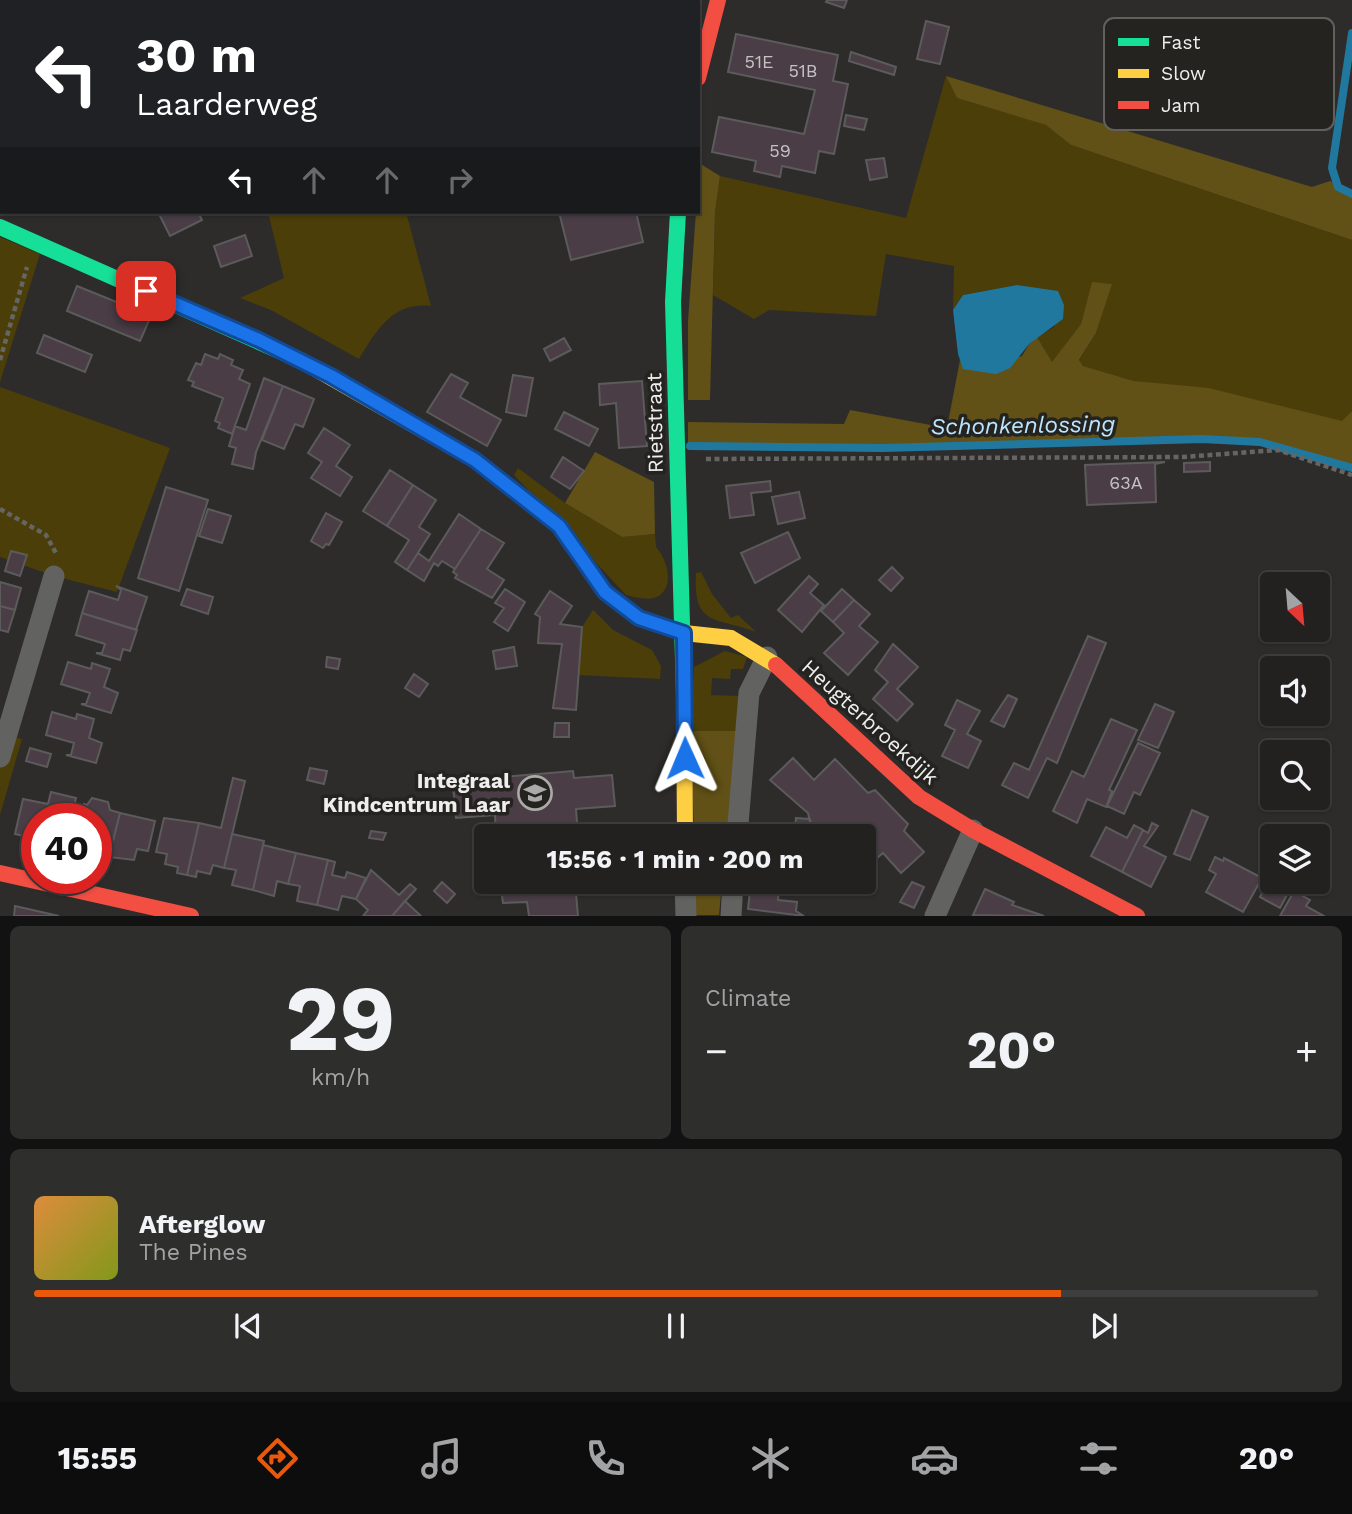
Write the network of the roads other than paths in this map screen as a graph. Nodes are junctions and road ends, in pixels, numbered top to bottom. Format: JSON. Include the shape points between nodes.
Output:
{"nodes":[{"id":1,"x":718,"y":0,"type":"edge"},
{"id":2,"x":700,"y":70,"type":"edge"},
{"id":3,"x":678,"y":214,"type":"edge"},
{"id":4,"x":0,"y":226,"type":"edge"},
{"id":5,"x":54,"y":576,"type":"road end"},
{"id":6,"x":684,"y":633,"type":"junction"},
{"id":7,"x":766,"y":657,"type":"junction"},
{"id":8,"x":0,"y":758,"type":"edge"},
{"id":9,"x":685,"y":824,"type":"edge"},
{"id":10,"x":738,"y":824,"type":"edge"},
{"id":11,"x":973,"y":830,"type":"junction"},
{"id":12,"x":2,"y":874,"type":"edge"},
{"id":13,"x":685,"y":894,"type":"edge"},
{"id":14,"x":732,"y":894,"type":"edge"},
{"id":15,"x":191,"y":915,"type":"edge"},
{"id":16,"x":686,"y":915,"type":"edge"},
{"id":17,"x":730,"y":915,"type":"edge"},
{"id":18,"x":935,"y":915,"type":"edge"},
{"id":19,"x":1137,"y":915,"type":"edge"}],
"edges":[{"from":1,"to":2,"type":"street"},
{"from":3,"to":6,"type":"street","name":"Rietstraat","via":[[673,302]]},
{"from":4,"to":6,"type":"street","name":"Heugterbroekdijk","via":[[271,346],[475,460],[559,526],[605,592],[639,618]]},
{"from":5,"to":8,"type":"street"},
{"from":6,"to":7,"type":"street","name":"Heugterbroekdijk","via":[[731,638]]},
{"from":6,"to":9,"type":"street","name":"Rietstraat"},
{"from":7,"to":10,"type":"street","via":[[749,693]]},
{"from":7,"to":11,"type":"street","name":"Heugterbroekdijk","via":[[919,797]]},
{"from":11,"to":18,"type":"street"},
{"from":11,"to":19,"type":"street","name":"Heugterbroekdijk"},
{"from":12,"to":15,"type":"street"},
{"from":13,"to":16,"type":"street"},
{"from":14,"to":17,"type":"street"}]}
